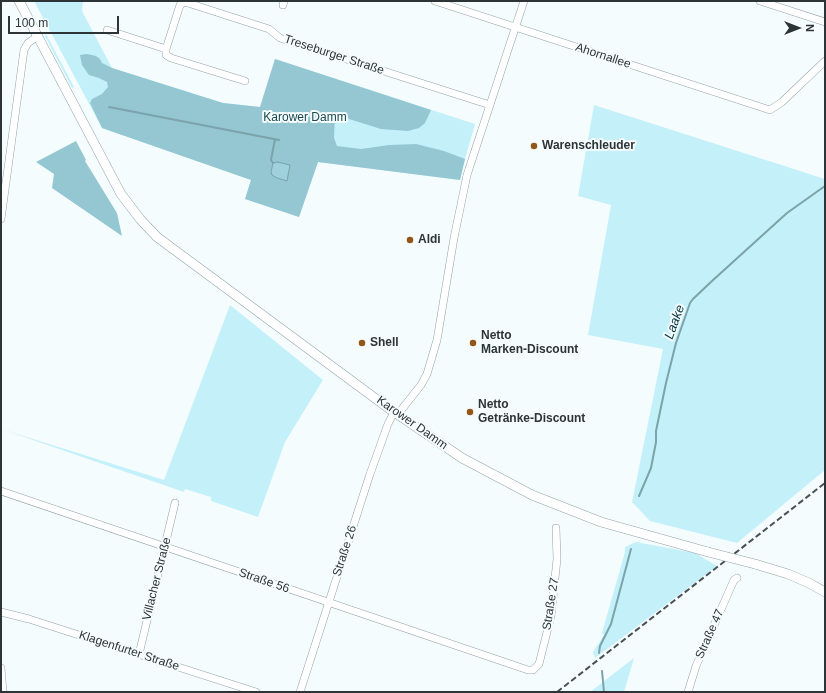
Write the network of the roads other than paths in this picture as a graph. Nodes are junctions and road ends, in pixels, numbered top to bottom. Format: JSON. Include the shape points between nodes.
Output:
{"nodes":[{"id":1,"x":19,"y":1,"type":"edge"},
{"id":2,"x":435,"y":1,"type":"edge"},
{"id":3,"x":524,"y":1,"type":"edge"},
{"id":4,"x":760,"y":1,"type":"edge"},
{"id":5,"x":825,"y":22,"type":"edge"},
{"id":6,"x":515,"y":27,"type":"junction"},
{"id":7,"x":107,"y":30,"type":"dead end"},
{"id":8,"x":38,"y":36,"type":"junction"},
{"id":9,"x":166,"y":49,"type":"junction"},
{"id":10,"x":825,"y":61,"type":"edge"},
{"id":11,"x":245,"y":82,"type":"dead end"},
{"id":12,"x":490,"y":105,"type":"junction"},
{"id":13,"x":1,"y":219,"type":"edge"},
{"id":14,"x":396,"y":413,"type":"junction"},
{"id":15,"x":1,"y":491,"type":"edge"},
{"id":16,"x":175,"y":504,"type":"dead end"},
{"id":17,"x":556,"y":528,"type":"dead end"},
{"id":18,"x":166,"y":546,"type":"junction"},
{"id":19,"x":737,"y":578,"type":"dead end"},
{"id":20,"x":825,"y":592,"type":"edge"},
{"id":21,"x":328,"y":603,"type":"junction"},
{"id":22,"x":1,"y":612,"type":"edge"},
{"id":23,"x":139,"y":654,"type":"junction"},
{"id":24,"x":1,"y":668,"type":"edge"},
{"id":25,"x":528,"y":670,"type":"joint"},
{"id":26,"x":3,"y":692,"type":"edge"},
{"id":27,"x":256,"y":692,"type":"edge"},
{"id":28,"x":300,"y":692,"type":"edge"},
{"id":29,"x":688,"y":692,"type":"edge"}],
"edges":[{"from":1,"to":8,"type":"main road","name":"Karower Damm"},
{"from":2,"to":6,"type":"street","name":"Ahornallee"},
{"from":3,"to":6,"type":"street"},
{"from":4,"to":5,"type":"street"},
{"from":6,"to":10,"type":"street","name":"Ahornallee","via":[[770,110],[782,102]]},
{"from":6,"to":12,"type":"street"},
{"from":7,"to":9,"type":"street"},
{"from":8,"to":13,"type":"street","via":[[26,45],[24,50]]},
{"from":8,"to":14,"type":"main road","name":"Karower Damm","via":[[121,194],[149,230]]},
{"from":9,"to":11,"type":"street","via":[[166,54],[171,58]]},
{"from":9,"to":12,"type":"street","name":"Treseburger Straße","via":[[180,5],[184,2],[269,29],[280,38]]},
{"from":12,"to":14,"type":"street","via":[[466,182],[437,340],[427,374],[421,385]]},
{"from":14,"to":20,"type":"main road","name":"Karower Damm","bridge":true,"via":[[462,458],[532,495],[626,530],[755,564],[802,580]]},
{"from":14,"to":21,"type":"street","name":"Straße 26","via":[[388,424],[370,474]]},
{"from":15,"to":18,"type":"street","name":"Straße 56"},
{"from":16,"to":18,"type":"street","name":"Villacher Straße"},
{"from":17,"to":25,"type":"street","name":"Straße 27","via":[[557,559],[551,616],[539,664],[534,670]]},
{"from":18,"to":21,"type":"street","name":"Straße 56"},
{"from":18,"to":23,"type":"street","name":"Villacher Straße"},
{"from":19,"to":29,"type":"street","name":"Straße 47","via":[[699,659]]},
{"from":21,"to":25,"type":"street","name":"Straße 56"},
{"from":21,"to":28,"type":"street","name":"Straße 26"},
{"from":22,"to":23,"type":"street","name":"Klagenfurter Straße"},
{"from":23,"to":27,"type":"street","name":"Klagenfurter Straße"},
{"from":24,"to":26,"type":"street"}]}
